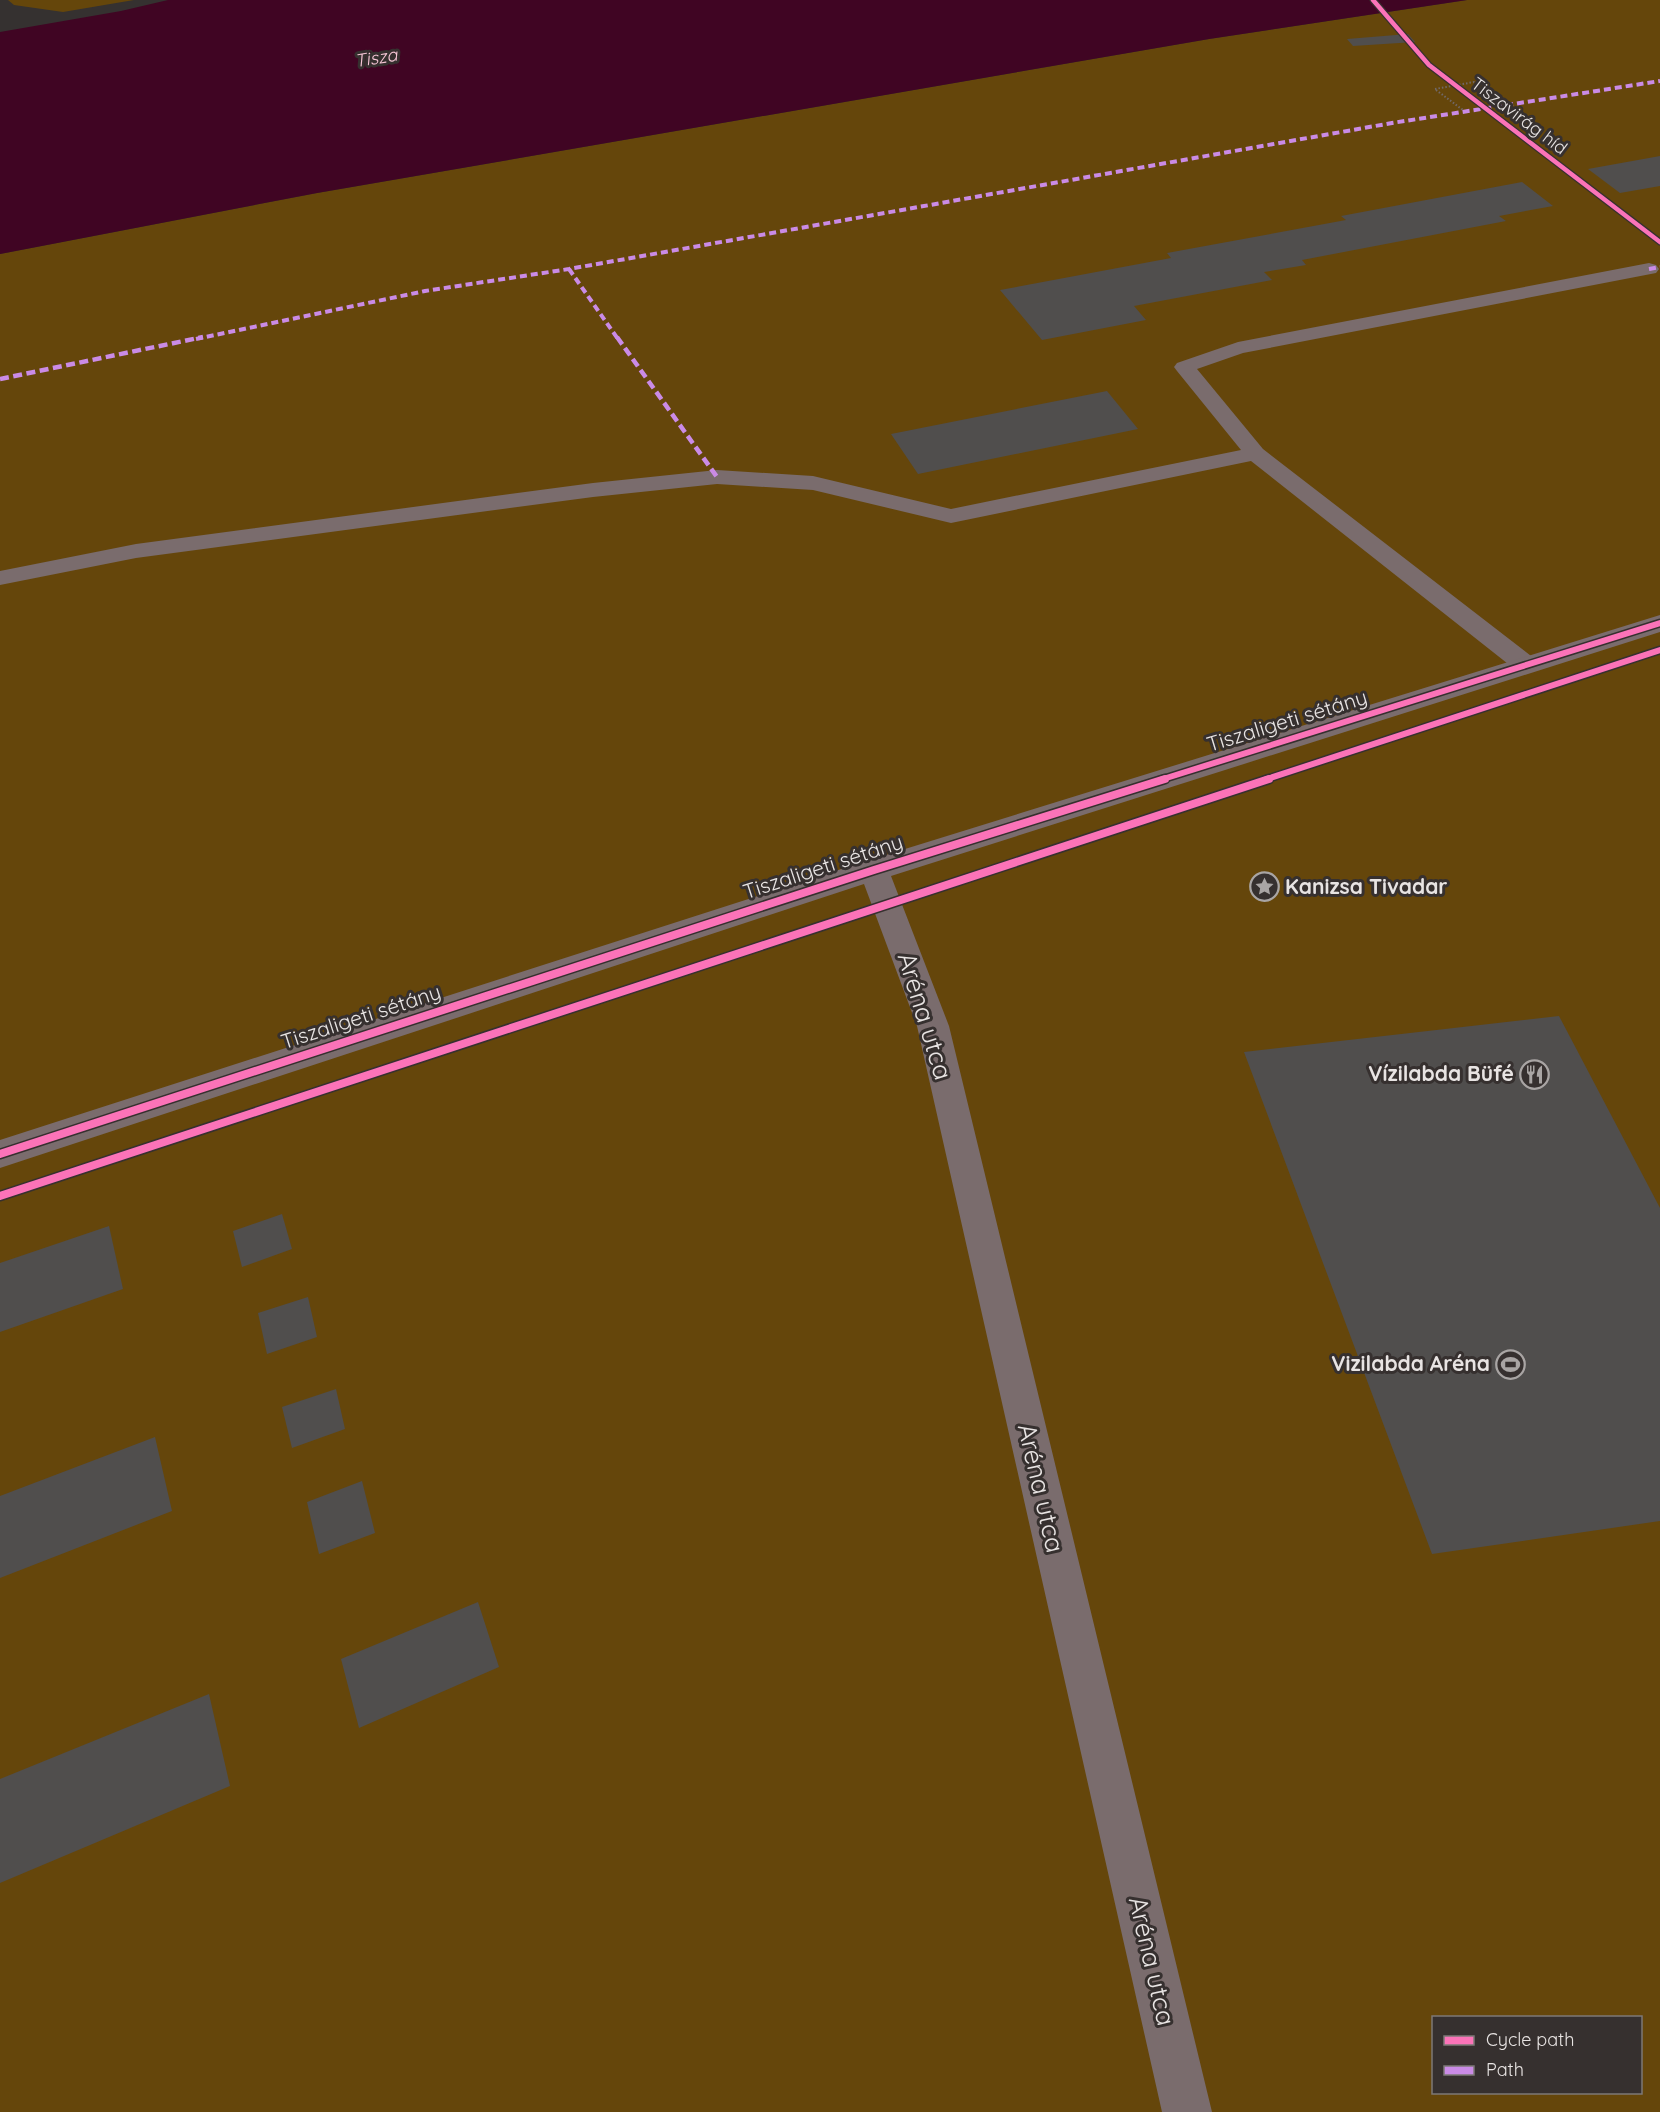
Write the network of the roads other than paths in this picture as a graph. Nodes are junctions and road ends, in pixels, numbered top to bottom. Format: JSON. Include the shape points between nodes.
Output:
{"nodes":[{"id":1,"x":1649,"y":269,"type":"dead end"},
{"id":2,"x":1255,"y":454,"type":"junction"},
{"id":3,"x":0,"y":578,"type":"edge"},
{"id":4,"x":1660,"y":624,"type":"edge"},
{"id":5,"x":1526,"y":665,"type":"junction"},
{"id":6,"x":874,"y":870,"type":"junction"},
{"id":7,"x":0,"y":1154,"type":"edge"},
{"id":8,"x":1187,"y":2112,"type":"edge"}],
"edges":[{"from":1,"to":2,"type":"lane","via":[[1238,348],[1184,367]]},
{"from":2,"to":3,"type":"lane","via":[[951,516],[813,483],[717,477],[136,551]]},
{"from":2,"to":5,"type":"lane"},
{"from":4,"to":5,"type":"street","name":"Tiszaligeti sétány"},
{"from":5,"to":6,"type":"street","name":"Tiszaligeti sétány"},
{"from":6,"to":7,"type":"street","name":"Tiszaligeti sétány"},
{"from":6,"to":8,"type":"street","name":"Aréna utca","via":[[933,1026]]}]}
